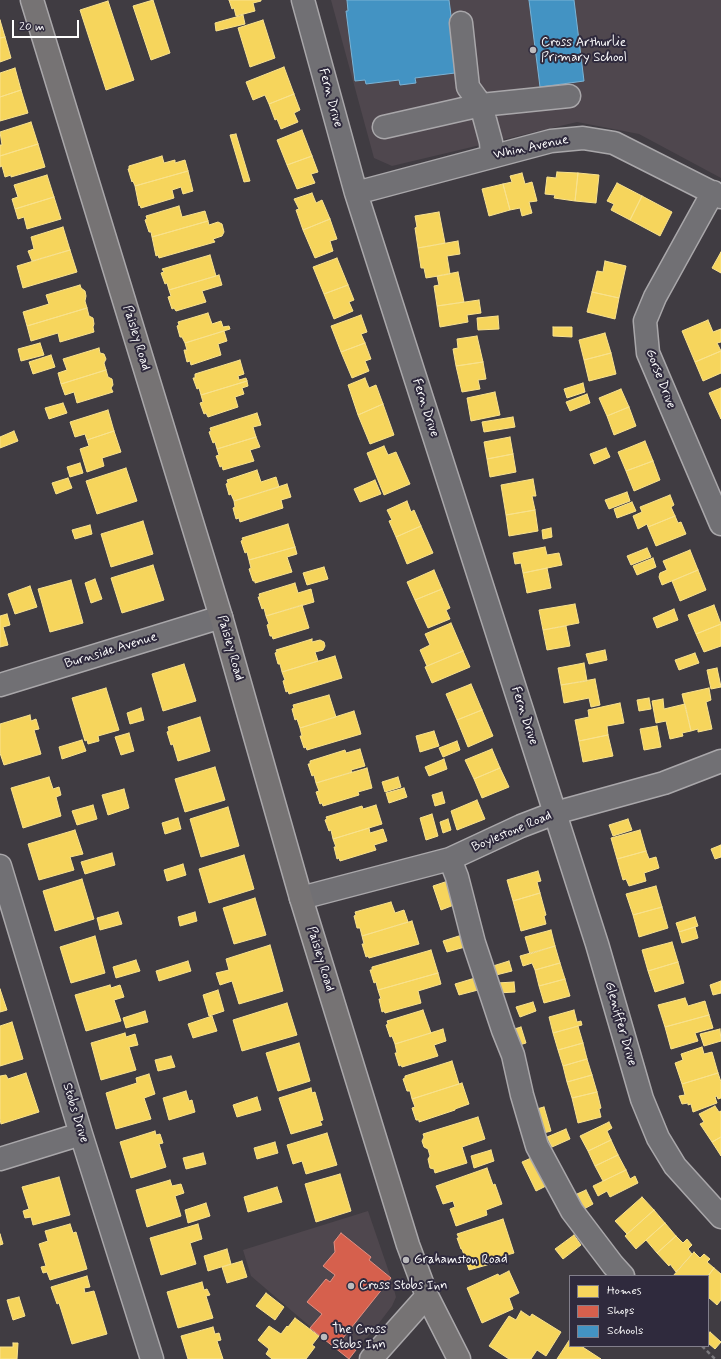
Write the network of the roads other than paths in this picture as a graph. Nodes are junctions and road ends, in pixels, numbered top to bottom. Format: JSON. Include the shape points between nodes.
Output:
{"nodes":[{"id":1,"x":32,"y":0,"type":"edge"},
{"id":2,"x":303,"y":0,"type":"edge"},
{"id":3,"x":461,"y":24,"type":"dead end"},
{"id":4,"x":569,"y":96,"type":"dead end"},
{"id":5,"x":481,"y":105,"type":"junction"},
{"id":6,"x":384,"y":127,"type":"dead end"},
{"id":7,"x":492,"y":156,"type":"junction"},
{"id":8,"x":356,"y":193,"type":"junction"},
{"id":9,"x":717,"y":195,"type":"edge"},
{"id":10,"x":721,"y":524,"type":"edge"},
{"id":11,"x":221,"y":617,"type":"junction"},
{"id":12,"x":0,"y":685,"type":"edge"},
{"id":13,"x":721,"y":761,"type":"edge"},
{"id":14,"x":555,"y":813,"type":"junction"},
{"id":15,"x":450,"y":859,"type":"junction"},
{"id":16,"x":0,"y":866,"type":"edge"},
{"id":17,"x":301,"y":898,"type":"junction"},
{"id":18,"x":81,"y":1134,"type":"junction"},
{"id":19,"x":0,"y":1159,"type":"edge"},
{"id":20,"x":721,"y":1216,"type":"edge"},
{"id":21,"x":622,"y":1275,"type":"edge"},
{"id":22,"x":427,"y":1296,"type":"junction"},
{"id":23,"x":151,"y":1359,"type":"edge"},
{"id":24,"x":371,"y":1359,"type":"edge"},
{"id":25,"x":459,"y":1359,"type":"edge"}],
"edges":[{"from":1,"to":11,"type":"main road","name":"Paisley Road"},
{"from":2,"to":8,"type":"street","name":"Fern Drive"},
{"from":3,"to":5,"type":"street","via":[[468,88]]},
{"from":4,"to":5,"type":"street"},
{"from":5,"to":6,"type":"street"},
{"from":5,"to":7,"type":"street"},
{"from":7,"to":8,"type":"street","name":"Whin Avenue"},
{"from":7,"to":9,"type":"street","name":"Whin Avenue","via":[[551,141],[583,138],[614,143]]},
{"from":8,"to":14,"type":"street","name":"Fern Drive"},
{"from":9,"to":10,"type":"street","name":"Gorse Drive","via":[[655,297],[645,321],[648,353]]},
{"from":11,"to":12,"type":"street","name":"Burnside Avenue"},
{"from":11,"to":17,"type":"main road","name":"Paisley Road"},
{"from":13,"to":14,"type":"street","name":"Boylestone Road","via":[[664,783]]},
{"from":14,"to":15,"type":"street","name":"Boylestone Road"},
{"from":14,"to":20,"type":"street","name":"Gleniffer Drive","via":[[642,1098],[655,1131],[675,1166]]},
{"from":15,"to":17,"type":"street","name":"Boylestone Road"},
{"from":15,"to":21,"type":"street","via":[[474,943],[513,1055],[537,1146],[572,1211]]},
{"from":16,"to":18,"type":"street","name":"Stobs Drive"},
{"from":17,"to":22,"type":"main road","name":"Paisley Road","via":[[408,1245]]},
{"from":18,"to":19,"type":"street"},
{"from":18,"to":23,"type":"street","name":"Stobs Drive"},
{"from":22,"to":24,"type":"main road"},
{"from":22,"to":25,"type":"main road","name":"Paisley Road"}]}
